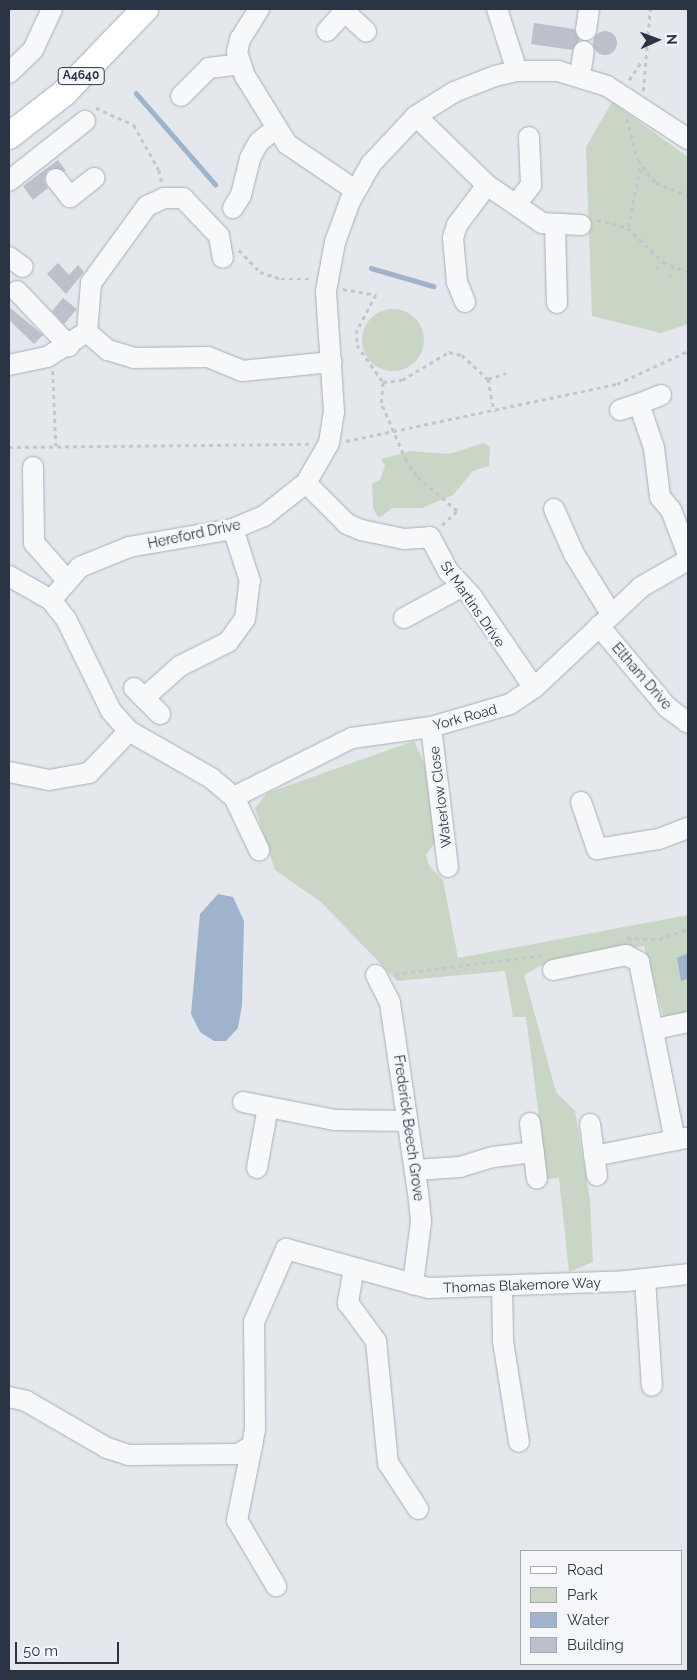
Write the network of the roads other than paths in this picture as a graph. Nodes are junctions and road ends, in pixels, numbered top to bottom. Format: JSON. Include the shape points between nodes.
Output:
{"nodes":[{"id":1,"x":52,"y":9,"type":"edge"},
{"id":2,"x":126,"y":9,"type":"edge"},
{"id":3,"x":145,"y":9,"type":"edge"},
{"id":4,"x":259,"y":9,"type":"edge"},
{"id":5,"x":497,"y":9,"type":"edge"},
{"id":6,"x":589,"y":9,"type":"edge"},
{"id":7,"x":343,"y":10,"type":"edge"},
{"id":8,"x":586,"y":30,"type":"dead end"},
{"id":9,"x":327,"y":31,"type":"dead end"},
{"id":10,"x":366,"y":31,"type":"dead end"},
{"id":11,"x":584,"y":51,"type":"dead end"},
{"id":12,"x":240,"y":64,"type":"junction"},
{"id":13,"x":517,"y":71,"type":"junction"},
{"id":14,"x":9,"y":73,"type":"edge"},
{"id":15,"x":580,"y":76,"type":"junction"},
{"id":16,"x":181,"y":96,"type":"dead end"},
{"id":17,"x":86,"y":114,"type":"road end"},
{"id":18,"x":416,"y":116,"type":"junction"},
{"id":19,"x":9,"y":118,"type":"edge"},
{"id":20,"x":276,"y":128,"type":"junction"},
{"id":21,"x":9,"y":136,"type":"edge"},
{"id":22,"x":529,"y":137,"type":"dead end"},
{"id":23,"x":688,"y":139,"type":"edge"},
{"id":24,"x":48,"y":168,"type":"junction"},
{"id":25,"x":94,"y":178,"type":"dead end"},
{"id":26,"x":9,"y":181,"type":"edge"},
{"id":27,"x":487,"y":185,"type":"junction"},
{"id":28,"x":355,"y":190,"type":"junction"},
{"id":29,"x":517,"y":203,"type":"junction"},
{"id":30,"x":233,"y":208,"type":"dead end"},
{"id":31,"x":581,"y":225,"type":"dead end"},
{"id":32,"x":555,"y":227,"type":"junction"},
{"id":33,"x":228,"y":251,"type":"road end"},
{"id":34,"x":17,"y":291,"type":"dead end"},
{"id":35,"x":465,"y":302,"type":"dead end"},
{"id":36,"x":557,"y":303,"type":"dead end"},
{"id":37,"x":87,"y":332,"type":"junction"},
{"id":38,"x":69,"y":346,"type":"junction"},
{"id":39,"x":332,"y":362,"type":"junction"},
{"id":40,"x":9,"y":365,"type":"edge"},
{"id":41,"x":662,"y":396,"type":"dead end"},
{"id":42,"x":33,"y":467,"type":"dead end"},
{"id":43,"x":306,"y":483,"type":"junction"},
{"id":44,"x":554,"y":509,"type":"dead end"},
{"id":45,"x":234,"y":528,"type":"junction"},
{"id":46,"x":688,"y":554,"type":"edge"},
{"id":47,"x":688,"y":560,"type":"edge"},
{"id":48,"x":9,"y":576,"type":"edge"},
{"id":49,"x":67,"y":580,"type":"junction"},
{"id":50,"x":461,"y":587,"type":"junction"},
{"id":51,"x":51,"y":600,"type":"junction"},
{"id":52,"x":404,"y":618,"type":"dead end"},
{"id":53,"x":605,"y":620,"type":"junction"},
{"id":54,"x":534,"y":688,"type":"junction"},
{"id":55,"x":160,"y":714,"type":"dead end"},
{"id":56,"x":688,"y":723,"type":"edge"},
{"id":57,"x":431,"y":727,"type":"junction"},
{"id":58,"x":129,"y":731,"type":"junction"},
{"id":59,"x":9,"y":772,"type":"edge"},
{"id":60,"x":234,"y":798,"type":"junction"},
{"id":61,"x":581,"y":802,"type":"dead end"},
{"id":62,"x":688,"y":828,"type":"edge"},
{"id":63,"x":259,"y":850,"type":"dead end"},
{"id":64,"x":448,"y":867,"type":"dead end"},
{"id":65,"x":551,"y":962,"type":"road end"},
{"id":66,"x":376,"y":975,"type":"road end"},
{"id":67,"x":688,"y":1022,"type":"edge"},
{"id":68,"x":655,"y":1029,"type":"junction"},
{"id":69,"x":243,"y":1102,"type":"dead end"},
{"id":70,"x":268,"y":1107,"type":"junction"},
{"id":71,"x":408,"y":1122,"type":"junction"},
{"id":72,"x":530,"y":1123,"type":"dead end"},
{"id":73,"x":590,"y":1124,"type":"dead end"},
{"id":74,"x":682,"y":1139,"type":"edge"},
{"id":75,"x":534,"y":1152,"type":"junction"},
{"id":76,"x":594,"y":1156,"type":"junction"},
{"id":77,"x":256,"y":1168,"type":"dead end"},
{"id":78,"x":415,"y":1170,"type":"junction"},
{"id":79,"x":596,"y":1176,"type":"dead end"},
{"id":80,"x":537,"y":1179,"type":"dead end"},
{"id":81,"x":354,"y":1268,"type":"junction"},
{"id":82,"x":688,"y":1274,"type":"edge"},
{"id":83,"x":645,"y":1279,"type":"junction"},
{"id":84,"x":413,"y":1284,"type":"junction"},
{"id":85,"x":502,"y":1287,"type":"junction"},
{"id":86,"x":652,"y":1386,"type":"dead end"},
{"id":87,"x":9,"y":1397,"type":"edge"},
{"id":88,"x":519,"y":1442,"type":"dead end"},
{"id":89,"x":252,"y":1446,"type":"junction"},
{"id":90,"x":418,"y":1509,"type":"dead end"},
{"id":91,"x":276,"y":1586,"type":"dead end"}],
"edges":[{"from":1,"to":14,"type":"street","via":[[33,50]]},
{"from":2,"to":19,"type":"main road","number":"A4640","via":[[85,53]]},
{"from":3,"to":21,"type":"main road","number":"A4640","via":[[64,93]]},
{"from":4,"to":12,"type":"street","via":[[240,39]]},
{"from":5,"to":13,"type":"street"},
{"from":6,"to":8,"type":"street"},
{"from":7,"to":9,"type":"street"},
{"from":7,"to":10,"type":"street"},
{"from":11,"to":15,"type":"street"},
{"from":12,"to":16,"type":"street","via":[[209,68]]},
{"from":12,"to":20,"type":"street"},
{"from":13,"to":15,"type":"street"},
{"from":13,"to":18,"type":"street","name":"Hereford Drive","via":[[454,92]]},
{"from":15,"to":23,"type":"street","via":[[637,103]]},
{"from":17,"to":24,"type":"street"},
{"from":18,"to":27,"type":"street"},
{"from":18,"to":28,"type":"street","name":"Hereford Drive","via":[[385,146]]},
{"from":20,"to":28,"type":"street","via":[[302,157]]},
{"from":20,"to":30,"type":"street","via":[[259,142],[250,158],[241,195]]},
{"from":22,"to":29,"type":"street","via":[[531,185]]},
{"from":24,"to":25,"type":"street","via":[[70,197]]},
{"from":24,"to":26,"type":"street"},
{"from":27,"to":29,"type":"street"},
{"from":27,"to":35,"type":"street","via":[[456,225],[453,245],[457,282]]},
{"from":28,"to":39,"type":"street","name":"Hereford Drive","via":[[342,221],[327,279]]},
{"from":29,"to":32,"type":"street","via":[[542,224]]},
{"from":31,"to":32,"type":"street"},
{"from":32,"to":36,"type":"street"},
{"from":33,"to":37,"type":"street","via":[[219,236],[183,198],[156,202],[91,283]]},
{"from":34,"to":38,"type":"street"},
{"from":37,"to":38,"type":"street"},
{"from":37,"to":39,"type":"street","via":[[108,350],[134,358],[208,357],[242,371]]},
{"from":38,"to":40,"type":"street","via":[[47,357]]},
{"from":39,"to":43,"type":"street","name":"Hereford Drive","via":[[334,412],[329,443]]},
{"from":41,"to":46,"type":"street","via":[[629,407],[654,448],[660,497],[671,510]]},
{"from":42,"to":49,"type":"street","via":[[34,543]]},
{"from":43,"to":45,"type":"street","name":"Hereford Drive","via":[[264,516]]},
{"from":43,"to":50,"type":"street","name":"St Martins Drive","via":[[347,524],[396,539],[430,537]]},
{"from":44,"to":53,"type":"street","name":"Eltham Drive"},
{"from":45,"to":49,"type":"street","name":"Hereford Drive","via":[[129,547],[80,567]]},
{"from":45,"to":55,"type":"street","via":[[250,581],[245,619],[228,642],[139,693]]},
{"from":47,"to":53,"type":"street","name":"York Road","via":[[641,587]]},
{"from":48,"to":51,"type":"street"},
{"from":49,"to":51,"type":"street","name":"Hereford Drive"},
{"from":50,"to":52,"type":"street"},
{"from":50,"to":54,"type":"street","name":"St Martins Drive"},
{"from":51,"to":58,"type":"street","via":[[66,619],[111,711]]},
{"from":53,"to":54,"type":"street","name":"York Road"},
{"from":53,"to":56,"type":"street","name":"Eltham Drive","via":[[668,707]]},
{"from":54,"to":57,"type":"street","name":"York Road","via":[[487,713]]},
{"from":57,"to":60,"type":"street","name":"York Road","via":[[352,738]]},
{"from":57,"to":64,"type":"street","name":"Waterlow Close"},
{"from":58,"to":59,"type":"street","via":[[89,773],[49,780]]},
{"from":58,"to":60,"type":"street","via":[[211,778]]},
{"from":60,"to":63,"type":"street"},
{"from":61,"to":62,"type":"street","via":[[597,849],[659,839]]},
{"from":65,"to":68,"type":"street","via":[[626,955],[640,962]]},
{"from":66,"to":71,"type":"street","name":"Frederick Beech Grove","via":[[390,1003]]},
{"from":67,"to":68,"type":"street"},
{"from":68,"to":74,"type":"street"},
{"from":69,"to":70,"type":"street"},
{"from":70,"to":71,"type":"street","via":[[334,1120]]},
{"from":70,"to":77,"type":"street"},
{"from":71,"to":78,"type":"street","name":"Frederick Beech Grove"},
{"from":72,"to":75,"type":"street"},
{"from":73,"to":76,"type":"street"},
{"from":74,"to":76,"type":"street"},
{"from":75,"to":78,"type":"street","via":[[493,1157],[460,1167]]},
{"from":75,"to":80,"type":"street"},
{"from":76,"to":79,"type":"street"},
{"from":78,"to":84,"type":"street","name":"Frederick Beech Grove","via":[[420,1222]]},
{"from":81,"to":84,"type":"street","name":"Thomas Blakemore Way"},
{"from":81,"to":89,"type":"street","name":"Thomas Blakemore Way","via":[[295,1248],[280,1256],[254,1322]]},
{"from":81,"to":90,"type":"street","via":[[348,1303],[376,1341],[388,1463]]},
{"from":82,"to":83,"type":"street","name":"Thomas Blakemore Way"},
{"from":83,"to":85,"type":"street","name":"Thomas Blakemore Way"},
{"from":83,"to":86,"type":"street"},
{"from":84,"to":85,"type":"street","name":"Thomas Blakemore Way"},
{"from":85,"to":88,"type":"street","via":[[503,1341]]},
{"from":87,"to":89,"type":"street","via":[[26,1401],[107,1448],[129,1455],[238,1454]]},
{"from":89,"to":91,"type":"street","name":"Thomas Blakemore Way","via":[[237,1520]]}]}
